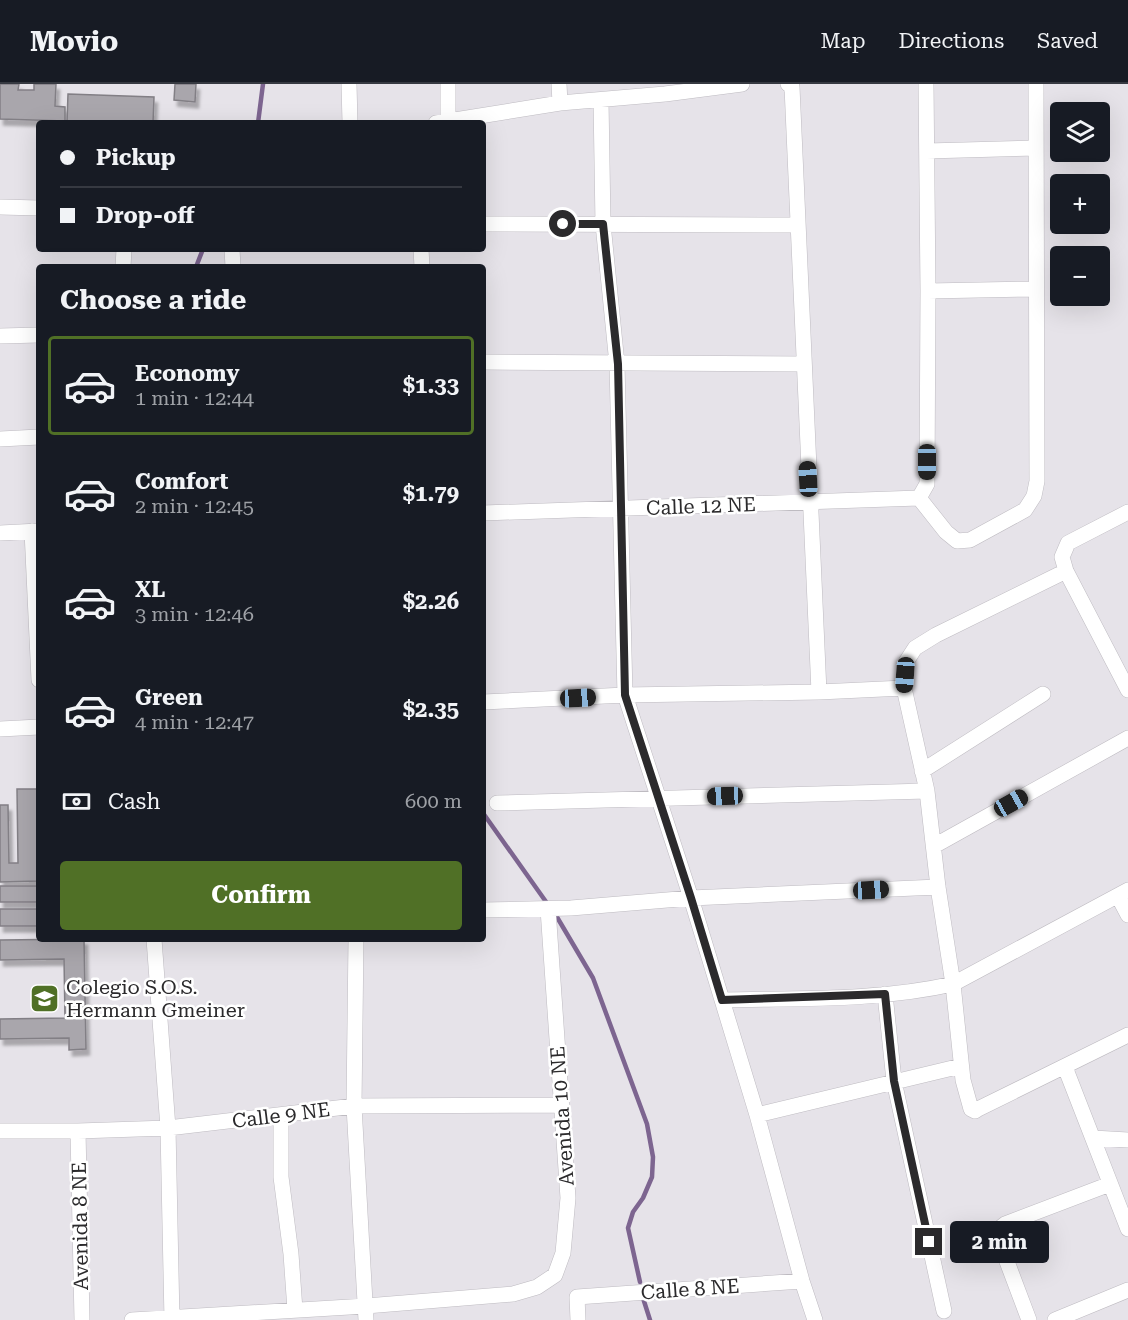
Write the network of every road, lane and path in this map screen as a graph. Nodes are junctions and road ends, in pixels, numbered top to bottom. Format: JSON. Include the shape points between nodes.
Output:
{"nodes":[{"id":1,"x":350,"y":84,"type":"edge"},
{"id":2,"x":447,"y":84,"type":"edge"},
{"id":3,"x":559,"y":84,"type":"edge"},
{"id":4,"x":742,"y":84,"type":"edge"},
{"id":5,"x":788,"y":84,"type":"edge"},
{"id":6,"x":926,"y":84,"type":"edge"},
{"id":7,"x":1036,"y":84,"type":"edge"},
{"id":8,"x":665,"y":89,"type":"edge"},
{"id":9,"x":602,"y":100,"type":"junction"},
{"id":10,"x":560,"y":103,"type":"junction"},
{"id":11,"x":350,"y":120,"type":"edge"},
{"id":12,"x":442,"y":120,"type":"edge"},
{"id":13,"x":454,"y":120,"type":"edge"},
{"id":14,"x":1036,"y":148,"type":"junction"},
{"id":15,"x":927,"y":151,"type":"junction"},
{"id":16,"x":0,"y":207,"type":"edge"},
{"id":17,"x":36,"y":208,"type":"edge"},
{"id":18,"x":486,"y":224,"type":"edge"},
{"id":19,"x":603,"y":224,"type":"junction"},
{"id":20,"x":798,"y":225,"type":"junction"},
{"id":21,"x":1036,"y":289,"type":"junction"},
{"id":22,"x":928,"y":291,"type":"junction"},
{"id":23,"x":36,"y":335,"type":"edge"},
{"id":24,"x":0,"y":336,"type":"edge"},
{"id":25,"x":486,"y":362,"type":"edge"},
{"id":26,"x":618,"y":364,"type":"junction"},
{"id":27,"x":803,"y":364,"type":"junction"},
{"id":28,"x":36,"y":436,"type":"edge"},
{"id":29,"x":0,"y":439,"type":"edge"},
{"id":30,"x":919,"y":498,"type":"junction"},
{"id":31,"x":809,"y":502,"type":"junction"},
{"id":32,"x":620,"y":509,"type":"junction"},
{"id":33,"x":1128,"y":512,"type":"edge"},
{"id":34,"x":486,"y":513,"type":"edge"},
{"id":35,"x":35,"y":531,"type":"edge"},
{"id":36,"x":0,"y":533,"type":"edge"},
{"id":37,"x":36,"y":568,"type":"edge"},
{"id":38,"x":1066,"y":572,"type":"junction"},
{"id":39,"x":904,"y":688,"type":"junction"},
{"id":40,"x":1128,"y":690,"type":"edge"},
{"id":41,"x":819,"y":692,"type":"junction"},
{"id":42,"x":1043,"y":694,"type":"dead end"},
{"id":43,"x":625,"y":695,"type":"junction"},
{"id":44,"x":486,"y":702,"type":"edge"},
{"id":45,"x":36,"y":727,"type":"edge"},
{"id":46,"x":0,"y":729,"type":"edge"},
{"id":47,"x":1128,"y":738,"type":"edge"},
{"id":48,"x":922,"y":771,"type":"junction"},
{"id":49,"x":927,"y":791,"type":"junction"},
{"id":50,"x":657,"y":798,"type":"junction"},
{"id":51,"x":497,"y":803,"type":"dead end"},
{"id":52,"x":934,"y":846,"type":"junction"},
{"id":53,"x":938,"y":886,"type":"junction"},
{"id":54,"x":1123,"y":893,"type":"edge"},
{"id":55,"x":691,"y":898,"type":"junction"},
{"id":56,"x":548,"y":909,"type":"junction"},
{"id":57,"x":486,"y":910,"type":"edge"},
{"id":58,"x":1128,"y":915,"type":"edge"},
{"id":59,"x":154,"y":942,"type":"edge"},
{"id":60,"x":356,"y":942,"type":"edge"},
{"id":61,"x":953,"y":984,"type":"junction"},
{"id":62,"x":885,"y":994,"type":"junction"},
{"id":63,"x":722,"y":1000,"type":"junction"},
{"id":64,"x":1128,"y":1035,"type":"edge"},
{"id":65,"x":961,"y":1066,"type":"junction"},
{"id":66,"x":1065,"y":1067,"type":"junction"},
{"id":67,"x":894,"y":1081,"type":"junction"},
{"id":68,"x":562,"y":1105,"type":"junction"},
{"id":69,"x":354,"y":1106,"type":"junction"},
{"id":70,"x":758,"y":1114,"type":"junction"},
{"id":71,"x":281,"y":1115,"type":"junction"},
{"id":72,"x":168,"y":1128,"type":"junction"},
{"id":73,"x":0,"y":1131,"type":"edge"},
{"id":74,"x":78,"y":1131,"type":"junction"},
{"id":75,"x":1093,"y":1138,"type":"junction"},
{"id":76,"x":1128,"y":1140,"type":"edge"},
{"id":77,"x":1110,"y":1184,"type":"junction"},
{"id":78,"x":1128,"y":1229,"type":"edge"},
{"id":79,"x":802,"y":1281,"type":"junction"},
{"id":80,"x":1128,"y":1290,"type":"edge"},
{"id":81,"x":295,"y":1310,"type":"junction"},
{"id":82,"x":944,"y":1311,"type":"dead end"},
{"id":83,"x":366,"y":1313,"type":"edge"},
{"id":84,"x":172,"y":1319,"type":"edge"},
{"id":85,"x":82,"y":1320,"type":"edge"},
{"id":86,"x":132,"y":1320,"type":"edge"},
{"id":87,"x":578,"y":1320,"type":"edge"},
{"id":88,"x":815,"y":1320,"type":"edge"},
{"id":89,"x":1029,"y":1320,"type":"edge"},
{"id":90,"x":1055,"y":1320,"type":"edge"}],
"edges":[{"from":1,"to":11,"type":"street"},
{"from":2,"to":12,"type":"street"},
{"from":3,"to":10,"type":"street"},
{"from":4,"to":8,"type":"street"},
{"from":5,"to":20,"type":"street","via":[[792,87]]},
{"from":6,"to":15,"type":"street"},
{"from":7,"to":14,"type":"street"},
{"from":8,"to":9,"type":"street"},
{"from":9,"to":10,"type":"street"},
{"from":9,"to":19,"type":"street"},
{"from":10,"to":13,"type":"street"},
{"from":14,"to":15,"type":"street"},
{"from":14,"to":21,"type":"street"},
{"from":15,"to":22,"type":"street"},
{"from":16,"to":17,"type":"street"},
{"from":18,"to":19,"type":"street"},
{"from":19,"to":20,"type":"street"},
{"from":19,"to":26,"type":"street"},
{"from":20,"to":27,"type":"street"},
{"from":21,"to":22,"type":"street"},
{"from":21,"to":30,"type":"street","via":[[1034,496],[1025,510],[970,540],[957,541]]},
{"from":22,"to":30,"type":"street","via":[[927,484]]},
{"from":23,"to":24,"type":"street"},
{"from":25,"to":26,"type":"street"},
{"from":26,"to":27,"type":"street"},
{"from":26,"to":32,"type":"street"},
{"from":27,"to":31,"type":"street"},
{"from":28,"to":29,"type":"street"},
{"from":30,"to":31,"type":"street","name":"Calle 12 NE"},
{"from":31,"to":32,"type":"street","name":"Calle 12 NE"},
{"from":31,"to":41,"type":"street"},
{"from":32,"to":34,"type":"street","name":"Calle 12 NE"},
{"from":32,"to":43,"type":"street"},
{"from":33,"to":38,"type":"street","via":[[1068,543],[1062,556]]},
{"from":35,"to":36,"type":"street"},
{"from":35,"to":37,"type":"street"},
{"from":38,"to":39,"type":"street","via":[[915,648],[906,662]]},
{"from":38,"to":40,"type":"street"},
{"from":39,"to":41,"type":"street"},
{"from":39,"to":48,"type":"street"},
{"from":41,"to":43,"type":"street"},
{"from":42,"to":48,"type":"street"},
{"from":43,"to":44,"type":"street"},
{"from":43,"to":50,"type":"street"},
{"from":45,"to":46,"type":"street"},
{"from":47,"to":52,"type":"street"},
{"from":48,"to":49,"type":"street"},
{"from":49,"to":50,"type":"street"},
{"from":49,"to":52,"type":"street"},
{"from":50,"to":51,"type":"street"},
{"from":50,"to":55,"type":"street"},
{"from":52,"to":53,"type":"street"},
{"from":53,"to":55,"type":"street"},
{"from":53,"to":61,"type":"street"},
{"from":54,"to":58,"type":"street"},
{"from":54,"to":61,"type":"street"},
{"from":55,"to":56,"type":"street"},
{"from":55,"to":63,"type":"street"},
{"from":56,"to":57,"type":"street"},
{"from":56,"to":68,"type":"street","name":"Avenida 10 NE"},
{"from":59,"to":72,"type":"street"},
{"from":60,"to":69,"type":"street"},
{"from":61,"to":62,"type":"street"},
{"from":61,"to":65,"type":"street"},
{"from":62,"to":63,"type":"street"},
{"from":62,"to":67,"type":"street"},
{"from":63,"to":70,"type":"street"},
{"from":64,"to":66,"type":"street"},
{"from":65,"to":66,"type":"street","via":[[971,1109],[975,1111]]},
{"from":65,"to":67,"type":"street"},
{"from":66,"to":75,"type":"street"},
{"from":67,"to":70,"type":"street"},
{"from":67,"to":82,"type":"street"},
{"from":68,"to":69,"type":"street","name":"Calle 9 NE"},
{"from":68,"to":83,"type":"street","name":"Avenida 10 NE","via":[[568,1198],[564,1253],[555,1275],[537,1287],[513,1294]]},
{"from":69,"to":71,"type":"street","name":"Calle 9 NE"},
{"from":69,"to":83,"type":"street"},
{"from":70,"to":79,"type":"street"},
{"from":71,"to":72,"type":"street","name":"Calle 9 NE"},
{"from":71,"to":81,"type":"street","via":[[280,1177]]},
{"from":72,"to":74,"type":"street","name":"Calle 9 NE"},
{"from":72,"to":84,"type":"street"},
{"from":73,"to":74,"type":"street","name":"Calle 9 NE"},
{"from":74,"to":85,"type":"street","name":"Avenida 8 NE"},
{"from":75,"to":76,"type":"street"},
{"from":75,"to":77,"type":"street"},
{"from":77,"to":78,"type":"street"},
{"from":77,"to":89,"type":"street","via":[[1000,1228],[997,1235]]},
{"from":79,"to":87,"type":"street","name":"Calle 8 NE","via":[[577,1297]]},
{"from":79,"to":88,"type":"street"},
{"from":80,"to":90,"type":"street"},
{"from":81,"to":83,"type":"street"},
{"from":81,"to":84,"type":"street"},
{"from":84,"to":86,"type":"street"}]}
